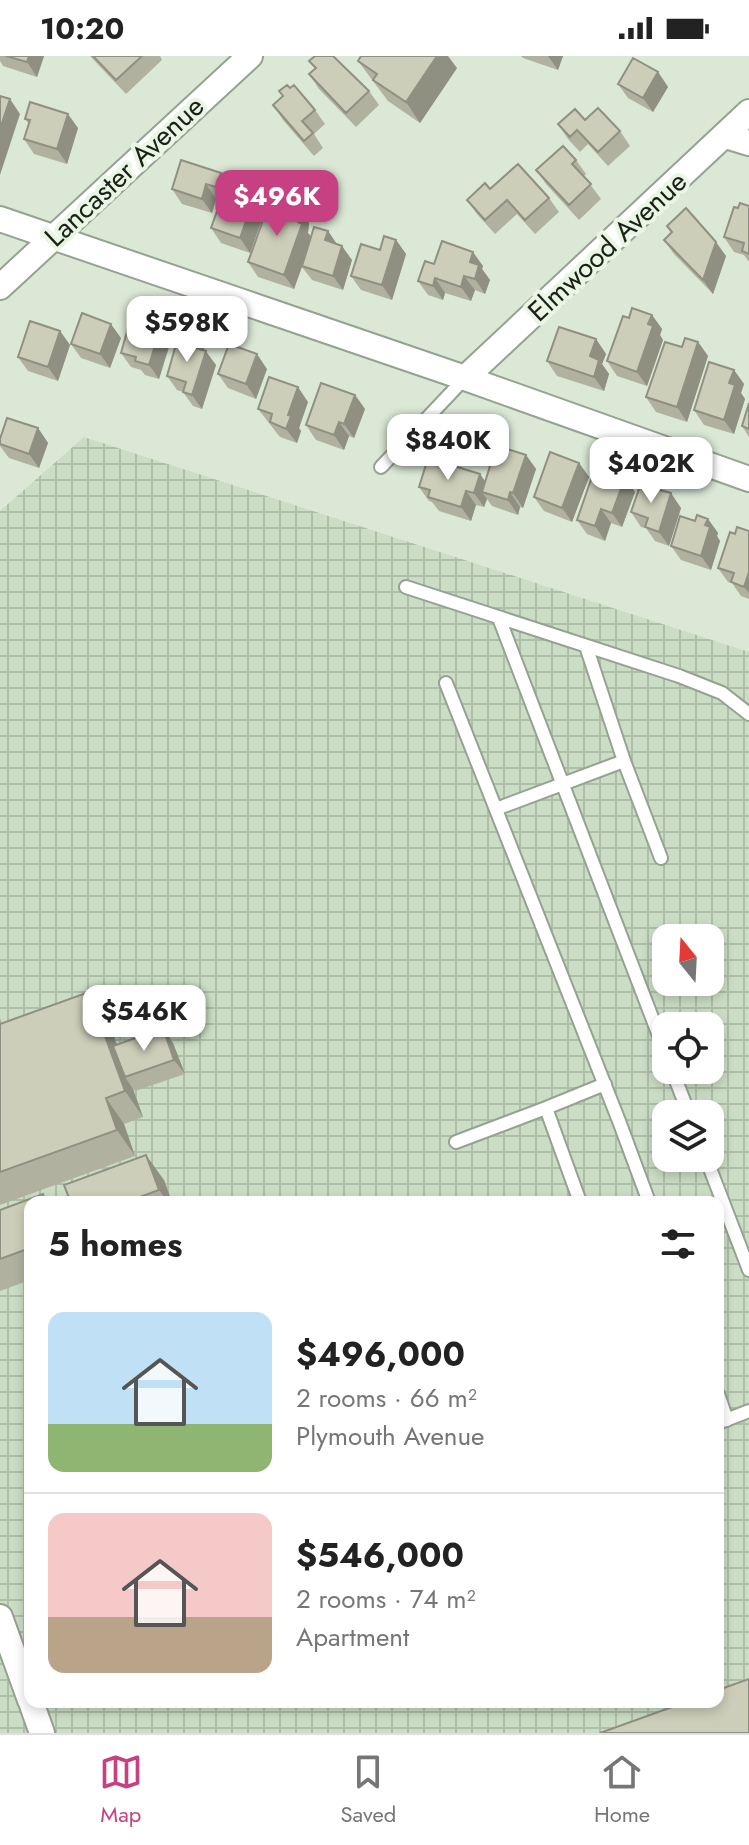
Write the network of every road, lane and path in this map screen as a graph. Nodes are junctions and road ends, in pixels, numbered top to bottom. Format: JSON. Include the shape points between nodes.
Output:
{"nodes":[{"id":1,"x":250,"y":56,"type":"edge"},
{"id":2,"x":749,"y":112,"type":"edge"},
{"id":3,"x":726,"y":136,"type":"junction"},
{"id":4,"x":749,"y":143,"type":"edge"},
{"id":5,"x":0,"y":219,"type":"edge"},
{"id":6,"x":52,"y":237,"type":"junction"},
{"id":7,"x":0,"y":287,"type":"edge"},
{"id":8,"x":465,"y":378,"type":"junction"},
{"id":9,"x":381,"y":467,"type":"dead end"},
{"id":10,"x":749,"y":479,"type":"edge"},
{"id":11,"x":406,"y":587,"type":"dead end"},
{"id":12,"x":499,"y":618,"type":"junction"},
{"id":13,"x":586,"y":646,"type":"junction"},
{"id":14,"x":446,"y":683,"type":"dead end"},
{"id":15,"x":749,"y":714,"type":"edge"},
{"id":16,"x":624,"y":761,"type":"junction"},
{"id":17,"x":563,"y":785,"type":"junction"},
{"id":18,"x":496,"y":809,"type":"junction"},
{"id":19,"x":661,"y":858,"type":"dead end"},
{"id":20,"x":652,"y":1017,"type":"edge"},
{"id":21,"x":605,"y":1084,"type":"junction"},
{"id":22,"x":546,"y":1108,"type":"junction"},
{"id":23,"x":456,"y":1142,"type":"dead end"},
{"id":24,"x":711,"y":1172,"type":"edge"},
{"id":25,"x":578,"y":1196,"type":"edge"},
{"id":26,"x":647,"y":1196,"type":"edge"},
{"id":27,"x":721,"y":1196,"type":"edge"},
{"id":28,"x":724,"y":1205,"type":"edge"},
{"id":29,"x":749,"y":1270,"type":"edge"},
{"id":30,"x":749,"y":1411,"type":"edge"},
{"id":31,"x":724,"y":1422,"type":"edge"},
{"id":32,"x":0,"y":1617,"type":"edge"},
{"id":33,"x":24,"y":1681,"type":"edge"},
{"id":34,"x":34,"y":1708,"type":"edge"},
{"id":35,"x":42,"y":1733,"type":"edge"}],
"edges":[{"from":1,"to":6,"type":"street","name":"Lancaster Avenue"},
{"from":2,"to":3,"type":"street","name":"Elmwood Avenue"},
{"from":3,"to":4,"type":"street"},
{"from":3,"to":8,"type":"street","name":"Elmwood Avenue"},
{"from":5,"to":6,"type":"street"},
{"from":6,"to":7,"type":"street","name":"Lancaster Avenue"},
{"from":6,"to":8,"type":"street"},
{"from":8,"to":9,"type":"lane"},
{"from":8,"to":10,"type":"street"},
{"from":11,"to":12,"type":"lane"},
{"from":12,"to":13,"type":"lane"},
{"from":12,"to":17,"type":"lane"},
{"from":13,"to":15,"type":"lane","via":[[722,693]]},
{"from":13,"to":16,"type":"lane"},
{"from":14,"to":18,"type":"lane"},
{"from":16,"to":17,"type":"lane"},
{"from":16,"to":19,"type":"lane"},
{"from":17,"to":18,"type":"lane"},
{"from":17,"to":20,"type":"lane"},
{"from":18,"to":21,"type":"lane"},
{"from":21,"to":22,"type":"lane"},
{"from":21,"to":26,"type":"lane"},
{"from":22,"to":23,"type":"lane"},
{"from":22,"to":25,"type":"lane"},
{"from":24,"to":27,"type":"lane"},
{"from":28,"to":29,"type":"lane"},
{"from":30,"to":31,"type":"lane"},
{"from":32,"to":33,"type":"street"},
{"from":34,"to":35,"type":"street"}]}
